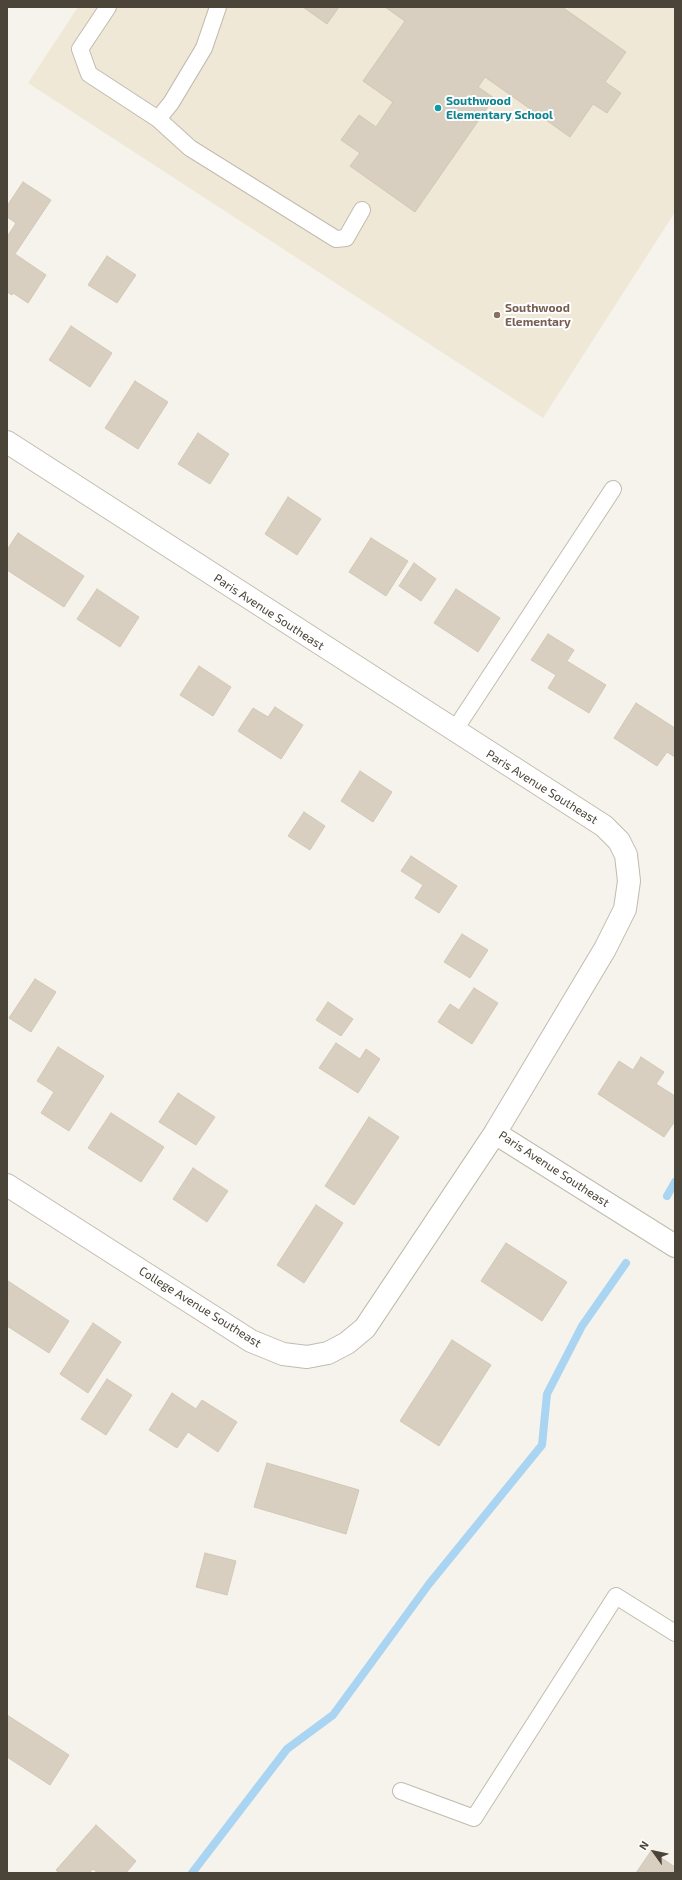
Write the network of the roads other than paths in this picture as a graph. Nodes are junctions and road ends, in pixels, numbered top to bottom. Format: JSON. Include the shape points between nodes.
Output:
{"nodes":[{"id":1,"x":108,"y":7,"type":"edge"},
{"id":2,"x":218,"y":7,"type":"edge"},
{"id":3,"x":158,"y":119,"type":"junction"},
{"id":4,"x":362,"y":210,"type":"dead end"},
{"id":5,"x":7,"y":442,"type":"edge"},
{"id":6,"x":613,"y":489,"type":"dead end"},
{"id":7,"x":454,"y":731,"type":"junction"},
{"id":8,"x":495,"y":1133,"type":"junction"},
{"id":9,"x":7,"y":1185,"type":"edge"},
{"id":10,"x":675,"y":1246,"type":"edge"},
{"id":11,"x":675,"y":1633,"type":"edge"},
{"id":12,"x":401,"y":1791,"type":"dead end"}],
"edges":[{"from":1,"to":3,"type":"lane","via":[[80,48],[89,74]]},
{"from":2,"to":3,"type":"lane","via":[[204,48],[171,103]]},
{"from":3,"to":4,"type":"lane","via":[[190,148],[336,239],[346,238]]},
{"from":5,"to":7,"type":"street","name":"Paris Avenue Southeast"},
{"from":6,"to":7,"type":"lane"},
{"from":7,"to":8,"type":"street","name":"Paris Avenue Southeast","via":[[604,826],[619,841],[629,867],[625,909],[605,949]]},
{"from":8,"to":9,"type":"street","name":"College Avenue Southeast","via":[[365,1328],[347,1343],[328,1353],[307,1357],[283,1354],[251,1341]]},
{"from":8,"to":10,"type":"street","name":"Paris Avenue Southeast"},
{"from":11,"to":12,"type":"lane","via":[[616,1596],[474,1818]]}]}
